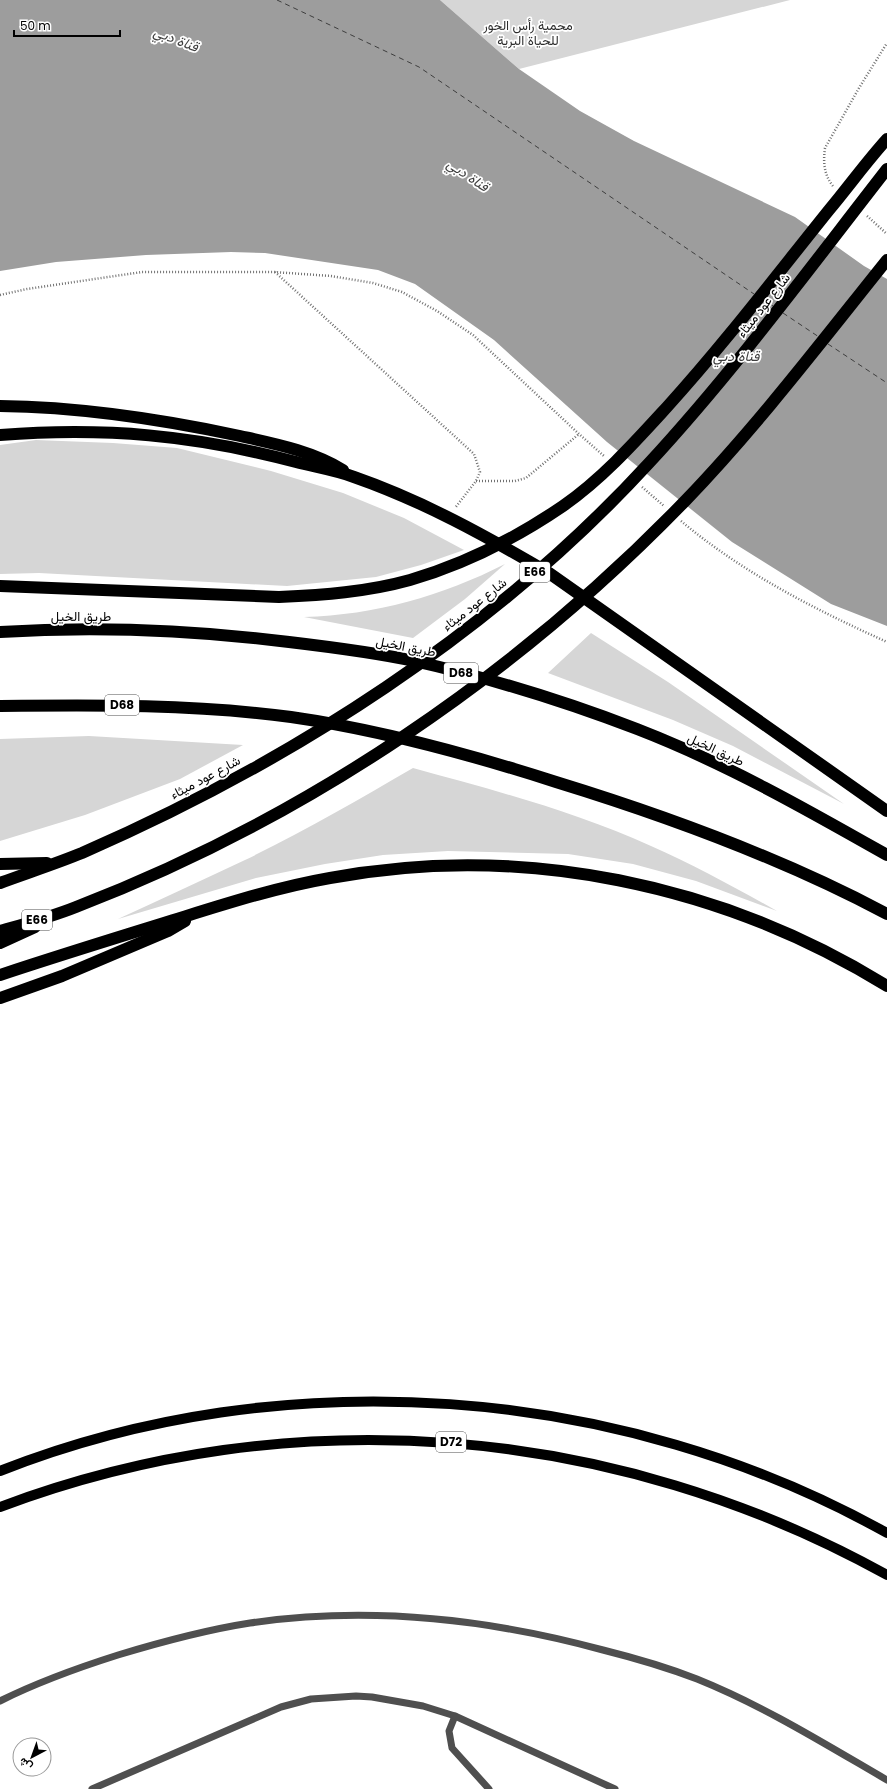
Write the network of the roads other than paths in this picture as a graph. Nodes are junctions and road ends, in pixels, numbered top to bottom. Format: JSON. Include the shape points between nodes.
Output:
{"nodes":[{"id":1,"x":887,"y":139,"type":"edge"},
{"id":2,"x":887,"y":169,"type":"edge"},
{"id":3,"x":887,"y":260,"type":"edge"},
{"id":4,"x":0,"y":406,"type":"edge"},
{"id":5,"x":0,"y":435,"type":"edge"},
{"id":6,"x":353,"y":476,"type":"junction"},
{"id":7,"x":0,"y":586,"type":"edge"},
{"id":8,"x":0,"y":632,"type":"edge"},
{"id":9,"x":0,"y":706,"type":"edge"},
{"id":10,"x":887,"y":811,"type":"edge"},
{"id":11,"x":887,"y":856,"type":"edge"},
{"id":12,"x":0,"y":864,"type":"edge"},
{"id":13,"x":54,"y":864,"type":"junction"},
{"id":14,"x":0,"y":883,"type":"edge"},
{"id":15,"x":73,"y":908,"type":"junction"},
{"id":16,"x":199,"y":912,"type":"junction"},
{"id":17,"x":885,"y":913,"type":"edge"},
{"id":18,"x":0,"y":932,"type":"edge"},
{"id":19,"x":0,"y":943,"type":"edge"},
{"id":20,"x":0,"y":975,"type":"edge"},
{"id":21,"x":887,"y":986,"type":"edge"},
{"id":22,"x":0,"y":998,"type":"edge"},
{"id":23,"x":0,"y":1471,"type":"edge"},
{"id":24,"x":0,"y":1507,"type":"edge"},
{"id":25,"x":887,"y":1533,"type":"edge"},
{"id":26,"x":887,"y":1575,"type":"edge"},
{"id":27,"x":0,"y":1701,"type":"edge"},
{"id":28,"x":455,"y":1716,"type":"junction"},
{"id":29,"x":887,"y":1780,"type":"edge"},
{"id":30,"x":92,"y":1789,"type":"edge"},
{"id":31,"x":489,"y":1789,"type":"edge"},
{"id":32,"x":615,"y":1789,"type":"edge"}],
"edges":[{"from":1,"to":7,"type":"highway","via":[[704,366],[630,448],[599,478],[565,505],[490,549],[409,580],[366,590],[323,595],[280,598]]},
{"from":2,"to":13,"type":"highway","name":"شارع عود ميثاء","number":"E66","via":[[713,391],[652,460],[577,535],[503,600],[424,661],[342,716],[256,766],[176,808]]},
{"from":3,"to":15,"type":"highway","number":"E66","via":[[755,423],[686,500],[612,572],[534,639],[453,702],[367,760],[279,813],[187,860]]},
{"from":4,"to":6,"type":"highway","via":[[41,406],[99,411],[198,427],[314,455]]},
{"from":5,"to":6,"type":"highway","via":[[53,431],[153,434],[259,452]]},
{"from":6,"to":10,"type":"highway","via":[[448,517],[549,573]]},
{"from":8,"to":11,"type":"highway","name":"طريق الخيل","number":"D68","via":[[98,629],[174,631],[254,638],[335,647],[404,659],[488,679],[564,702],[712,761],[783,796]]},
{"from":9,"to":17,"type":"highway","number":"D68","via":[[167,706],[244,712],[336,724],[427,743],[611,798],[674,821],[785,865]]},
{"from":12,"to":13,"type":"highway"},
{"from":13,"to":14,"type":"highway","name":"شارع عود ميثاء","number":"E66"},
{"from":15,"to":18,"type":"highway","number":"E66"},
{"from":15,"to":19,"type":"highway"},
{"from":16,"to":20,"type":"highway"},
{"from":16,"to":21,"type":"highway","via":[[267,892],[331,878],[405,868],[480,865],[555,870],[630,882],[738,913],[808,942]]},
{"from":16,"to":22,"type":"highway","via":[[157,936],[62,976]]},
{"from":23,"to":25,"type":"main road","via":[[107,1436],[151,1425],[240,1410],[360,1402],[466,1405],[580,1422],[693,1450],[787,1485],[844,1510]]},
{"from":24,"to":26,"type":"main road","number":"D72","via":[[109,1473],[204,1453],[295,1442],[372,1439],[433,1441],[553,1455],[661,1480],[770,1519]]},
{"from":27,"to":29,"type":"lane","via":[[63,1673],[161,1642],[250,1623],[341,1616],[386,1616],[527,1631],[666,1667],[758,1707]]},
{"from":28,"to":30,"type":"lane","via":[[423,1706],[372,1697],[311,1699],[266,1712]]},
{"from":28,"to":31,"type":"lane","via":[[449,1731],[452,1748]]},
{"from":28,"to":32,"type":"lane"}]}
